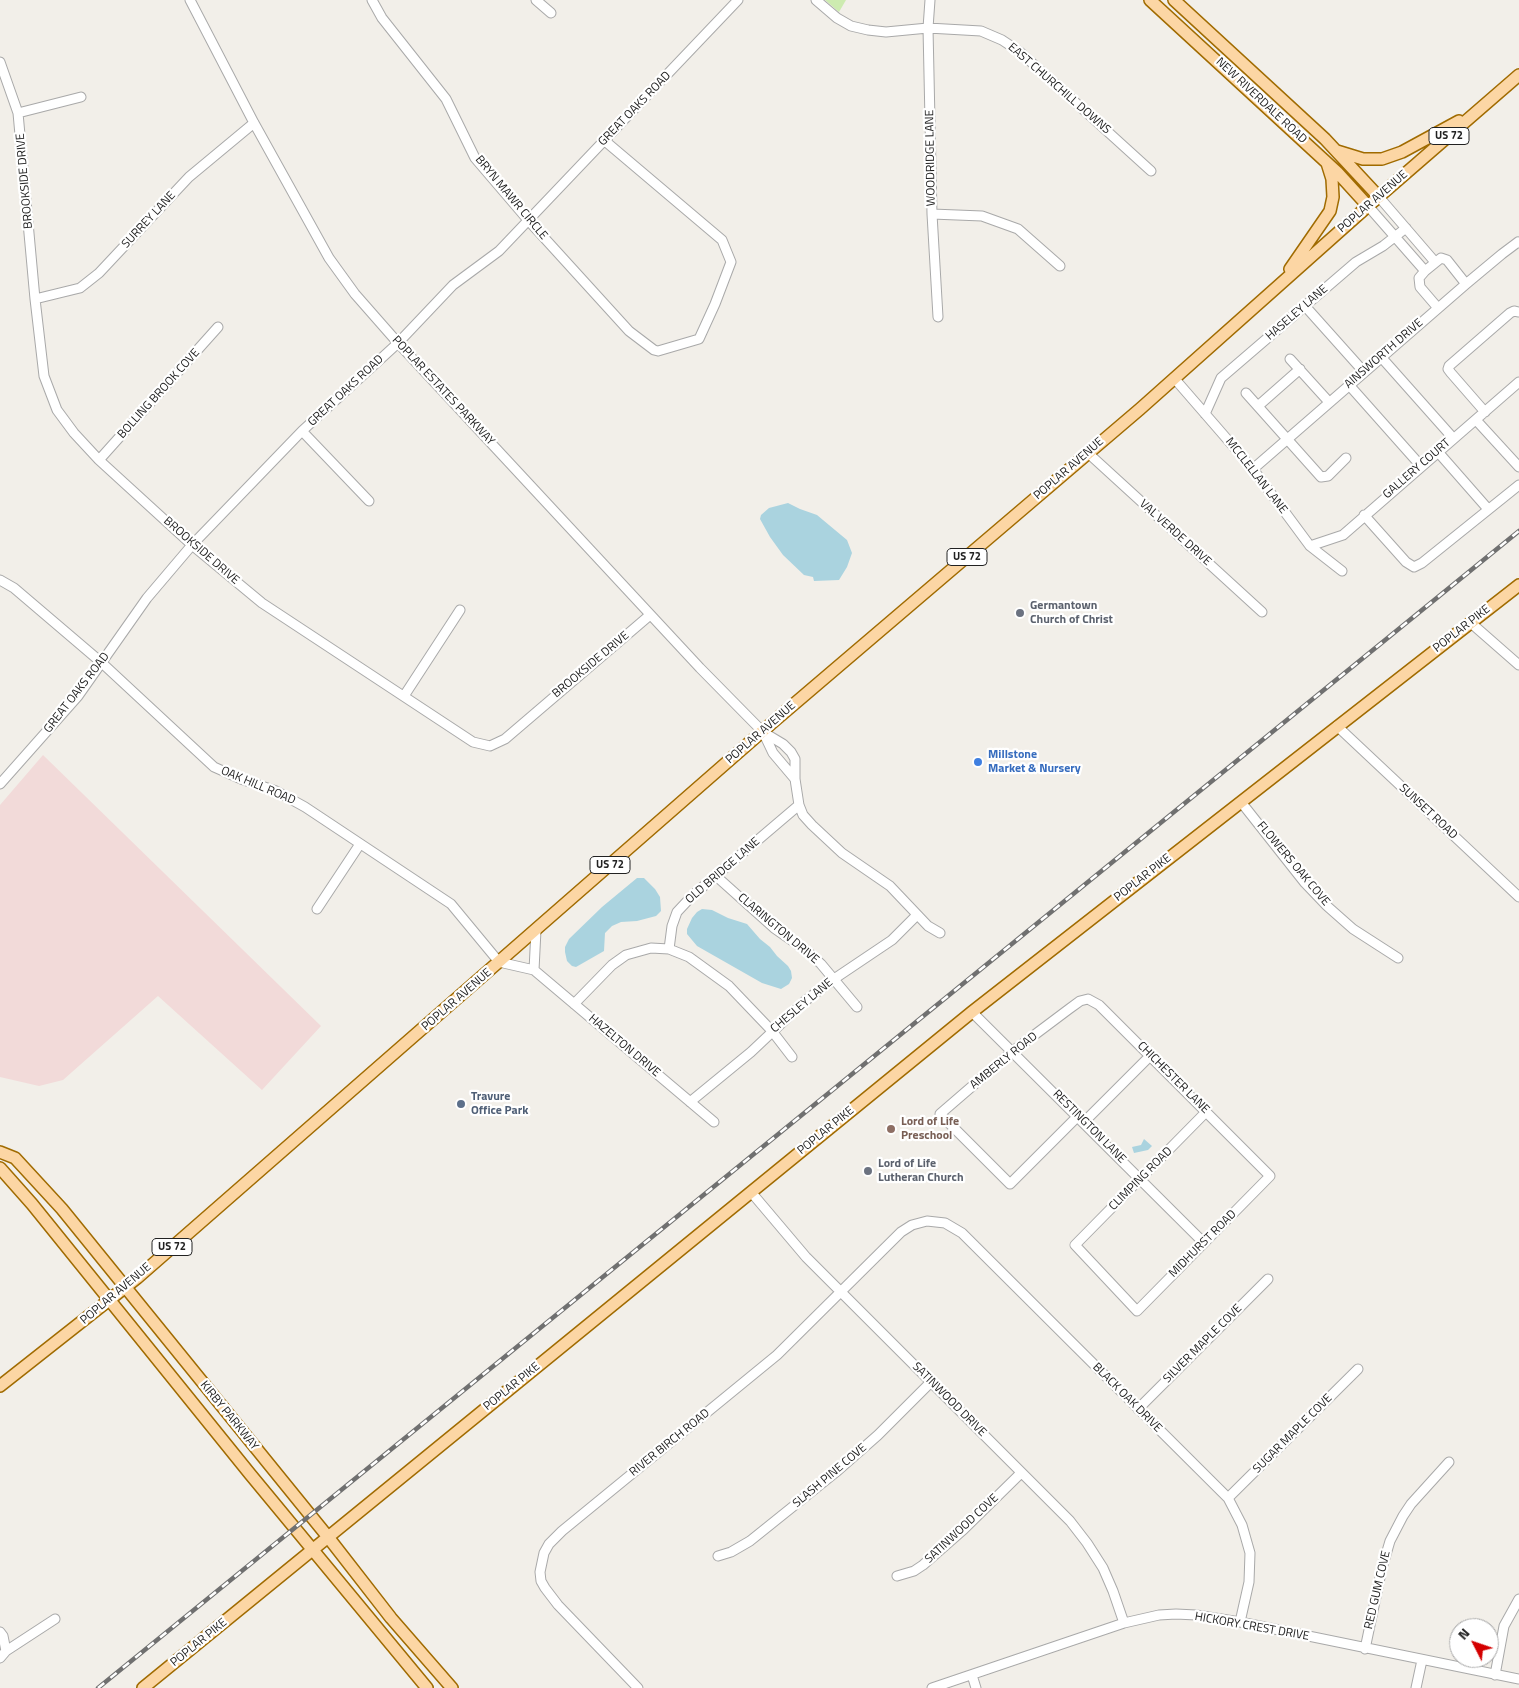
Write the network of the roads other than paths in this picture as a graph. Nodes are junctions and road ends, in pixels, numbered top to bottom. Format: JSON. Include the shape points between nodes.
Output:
{"nodes":[{"id":1,"x":190,"y":0,"type":"edge"},
{"id":2,"x":372,"y":0,"type":"edge"},
{"id":3,"x":536,"y":0,"type":"edge"},
{"id":4,"x":816,"y":0,"type":"edge"},
{"id":5,"x":930,"y":0,"type":"edge"},
{"id":6,"x":1150,"y":0,"type":"edge"},
{"id":7,"x":1174,"y":0,"type":"edge"},
{"id":8,"x":737,"y":1,"type":"edge"},
{"id":9,"x":551,"y":13,"type":"dead end"},
{"id":10,"x":928,"y":28,"type":"junction"},
{"id":11,"x":0,"y":62,"type":"edge"},
{"id":12,"x":1519,"y":75,"type":"edge"},
{"id":13,"x":81,"y":97,"type":"dead end"},
{"id":14,"x":1480,"y":109,"type":"junction"},
{"id":15,"x":18,"y":113,"type":"junction"},
{"id":16,"x":254,"y":123,"type":"junction"},
{"id":17,"x":605,"y":141,"type":"junction"},
{"id":18,"x":1337,"y":151,"type":"junction"},
{"id":19,"x":1326,"y":162,"type":"junction"},
{"id":20,"x":1151,"y":171,"type":"dead end"},
{"id":21,"x":1379,"y":197,"type":"junction"},
{"id":22,"x":1368,"y":206,"type":"junction"},
{"id":23,"x":932,"y":214,"type":"junction"},
{"id":24,"x":528,"y":220,"type":"junction"},
{"id":25,"x":1406,"y":228,"type":"junction"},
{"id":26,"x":1395,"y":236,"type":"junction"},
{"id":27,"x":1518,"y":242,"type":"edge"},
{"id":28,"x":1435,"y":262,"type":"junction"},
{"id":29,"x":1060,"y":266,"type":"dead end"},
{"id":30,"x":1425,"y":271,"type":"junction"},
{"id":31,"x":1466,"y":284,"type":"junction"},
{"id":32,"x":1279,"y":285,"type":"junction"},
{"id":33,"x":35,"y":299,"type":"junction"},
{"id":34,"x":1305,"y":306,"type":"junction"},
{"id":35,"x":1438,"y":308,"type":"junction"},
{"id":36,"x":1519,"y":312,"type":"edge"},
{"id":37,"x":938,"y":317,"type":"dead end"},
{"id":38,"x":218,"y":327,"type":"dead end"},
{"id":39,"x":398,"y":343,"type":"junction"},
{"id":40,"x":1381,"y":357,"type":"junction"},
{"id":41,"x":1290,"y":359,"type":"dead end"},
{"id":42,"x":1300,"y":370,"type":"junction"},
{"id":43,"x":1364,"y":372,"type":"junction"},
{"id":44,"x":1174,"y":378,"type":"junction"},
{"id":45,"x":1519,"y":382,"type":"edge"},
{"id":46,"x":1349,"y":385,"type":"junction"},
{"id":47,"x":1246,"y":393,"type":"dead end"},
{"id":48,"x":1329,"y":402,"type":"junction"},
{"id":49,"x":1258,"y":406,"type":"junction"},
{"id":50,"x":1485,"y":412,"type":"junction"},
{"id":51,"x":1206,"y":414,"type":"junction"},
{"id":52,"x":1476,"y":420,"type":"junction"},
{"id":53,"x":302,"y":431,"type":"junction"},
{"id":54,"x":1453,"y":438,"type":"junction"},
{"id":55,"x":1286,"y":439,"type":"junction"},
{"id":56,"x":1438,"y":452,"type":"junction"},
{"id":57,"x":1088,"y":454,"type":"junction"},
{"id":58,"x":1346,"y":458,"type":"dead end"},
{"id":59,"x":99,"y":460,"type":"junction"},
{"id":60,"x":1420,"y":466,"type":"junction"},
{"id":61,"x":1519,"y":467,"type":"edge"},
{"id":62,"x":1253,"y":469,"type":"junction"},
{"id":63,"x":1519,"y":485,"type":"edge"},
{"id":64,"x":370,"y":501,"type":"dead end"},
{"id":65,"x":1488,"y":509,"type":"junction"},
{"id":66,"x":1364,"y":515,"type":"junction"},
{"id":67,"x":192,"y":545,"type":"junction"},
{"id":68,"x":1310,"y":546,"type":"junction"},
{"id":69,"x":1342,"y":571,"type":"dead end"},
{"id":70,"x":0,"y":580,"type":"edge"},
{"id":71,"x":1519,"y":585,"type":"edge"},
{"id":72,"x":460,"y":610,"type":"dead end"},
{"id":73,"x":1262,"y":612,"type":"dead end"},
{"id":74,"x":650,"y":615,"type":"junction"},
{"id":75,"x":1471,"y":623,"type":"junction"},
{"id":76,"x":102,"y":663,"type":"junction"},
{"id":77,"x":1519,"y":665,"type":"edge"},
{"id":78,"x":404,"y":696,"type":"junction"},
{"id":79,"x":1337,"y":726,"type":"junction"},
{"id":80,"x":763,"y":732,"type":"junction"},
{"id":81,"x":796,"y":781,"type":"junction"},
{"id":82,"x":0,"y":784,"type":"edge"},
{"id":83,"x":1241,"y":802,"type":"junction"},
{"id":84,"x":799,"y":806,"type":"junction"},
{"id":85,"x":360,"y":844,"type":"junction"},
{"id":86,"x":716,"y":876,"type":"junction"},
{"id":87,"x":1519,"y":897,"type":"edge"},
{"id":88,"x":318,"y":909,"type":"dead end"},
{"id":89,"x":917,"y":915,"type":"junction"},
{"id":90,"x":536,"y":930,"type":"junction"},
{"id":91,"x":940,"y":933,"type":"dead end"},
{"id":92,"x":669,"y":949,"type":"junction"},
{"id":93,"x":1398,"y":958,"type":"dead end"},
{"id":94,"x":500,"y":962,"type":"junction"},
{"id":95,"x":534,"y":970,"type":"junction"},
{"id":96,"x":834,"y":979,"type":"junction"},
{"id":97,"x":574,"y":1004,"type":"junction"},
{"id":98,"x":857,"y":1007,"type":"dead end"},
{"id":99,"x":1069,"y":1009,"type":"joint"},
{"id":100,"x":972,"y":1012,"type":"junction"},
{"id":101,"x":772,"y":1031,"type":"junction"},
{"id":102,"x":1013,"y":1051,"type":"junction"},
{"id":103,"x":1150,"y":1056,"type":"junction"},
{"id":104,"x":792,"y":1057,"type":"dead end"},
{"id":105,"x":690,"y":1102,"type":"junction"},
{"id":106,"x":1206,"y":1112,"type":"junction"},
{"id":107,"x":1081,"y":1119,"type":"junction"},
{"id":108,"x":714,"y":1122,"type":"dead end"},
{"id":109,"x":0,"y":1152,"type":"edge"},
{"id":110,"x":0,"y":1168,"type":"edge"},
{"id":111,"x":1270,"y":1176,"type":"joint"},
{"id":112,"x":1141,"y":1179,"type":"junction"},
{"id":113,"x":751,"y":1192,"type":"junction"},
{"id":114,"x":927,"y":1221,"type":"joint"},
{"id":115,"x":1204,"y":1243,"type":"junction"},
{"id":116,"x":1268,"y":1279,"type":"dead end"},
{"id":117,"x":125,"y":1288,"type":"junction"},
{"id":118,"x":840,"y":1293,"type":"junction"},
{"id":119,"x":110,"y":1300,"type":"junction"},
{"id":120,"x":1137,"y":1311,"type":"joint"},
{"id":121,"x":1358,"y":1369,"type":"dead end"},
{"id":122,"x":931,"y":1382,"type":"junction"},
{"id":123,"x":0,"y":1386,"type":"edge"},
{"id":124,"x":1138,"y":1409,"type":"junction"},
{"id":125,"x":1449,"y":1462,"type":"dead end"},
{"id":126,"x":1021,"y":1474,"type":"junction"},
{"id":127,"x":1228,"y":1498,"type":"junction"},
{"id":128,"x":328,"y":1537,"type":"junction"},
{"id":129,"x":314,"y":1549,"type":"junction"},
{"id":130,"x":718,"y":1556,"type":"dead end"},
{"id":131,"x":897,"y":1576,"type":"dead end"},
{"id":132,"x":1519,"y":1599,"type":"edge"},
{"id":133,"x":55,"y":1618,"type":"dead end"},
{"id":134,"x":1240,"y":1622,"type":"junction"},
{"id":135,"x":1124,"y":1623,"type":"junction"},
{"id":136,"x":0,"y":1632,"type":"edge"},
{"id":137,"x":1365,"y":1649,"type":"junction"},
{"id":138,"x":3,"y":1655,"type":"edge"},
{"id":139,"x":1422,"y":1660,"type":"junction"},
{"id":140,"x":1495,"y":1674,"type":"junction"},
{"id":141,"x":972,"y":1675,"type":"junction"},
{"id":142,"x":1519,"y":1680,"type":"edge"},
{"id":143,"x":143,"y":1688,"type":"edge"},
{"id":144,"x":427,"y":1688,"type":"edge"},
{"id":145,"x":452,"y":1688,"type":"edge"},
{"id":146,"x":638,"y":1688,"type":"edge"},
{"id":147,"x":932,"y":1688,"type":"edge"},
{"id":148,"x":976,"y":1688,"type":"edge"},
{"id":149,"x":1416,"y":1688,"type":"edge"}],
"edges":[{"from":1,"to":16,"type":"street","name":"POPLAR ESTATES PARKWAY"},
{"from":2,"to":24,"type":"street","name":"BRYN MAWR CIRCLE","via":[[382,18],[446,99],[475,158]]},
{"from":3,"to":9,"type":"street"},
{"from":4,"to":10,"type":"street","name":"EAST CHURCHILL DOWNS","via":[[851,26],[886,32]]},
{"from":5,"to":10,"type":"street","name":"WOODRIDGE LANE"},
{"from":6,"to":19,"type":"main road","name":"NEW RIVERDALE ROAD"},
{"from":7,"to":18,"type":"main road","name":"NEW RIVERDALE ROAD"},
{"from":8,"to":17,"type":"street","name":"GREAT OAKS ROAD"},
{"from":10,"to":20,"type":"street","name":"EAST CHURCHILL DOWNS","via":[[981,31],[1002,40],[1020,52]]},
{"from":10,"to":23,"type":"street","name":"WOODRIDGE LANE"},
{"from":11,"to":15,"type":"street","name":"BROOKSIDE DRIVE"},
{"from":12,"to":14,"type":"main road","name":"POPLAR AVENUE","number":"US 72"},
{"from":13,"to":15,"type":"street"},
{"from":14,"to":18,"type":"main road","via":[[1402,152],[1382,159],[1363,159]]},
{"from":14,"to":21,"type":"main road","name":"POPLAR AVENUE","number":"US 72"},
{"from":15,"to":33,"type":"street","name":"BROOKSIDE DRIVE"},
{"from":16,"to":33,"type":"street","name":"SURREY LANE","via":[[188,177],[99,273],[80,288]]},
{"from":16,"to":39,"type":"street","name":"POPLAR ESTATES PARKWAY","via":[[329,258],[355,294]]},
{"from":17,"to":24,"type":"street","name":"GREAT OAKS ROAD"},
{"from":17,"to":24,"type":"street","name":"BRYN MAWR CIRCLE","via":[[722,240],[730,262],[699,339],[658,351],[650,348],[629,331]]},
{"from":18,"to":21,"type":"main road","name":"NEW RIVERDALE ROAD"},
{"from":19,"to":22,"type":"main road","name":"NEW RIVERDALE ROAD"},
{"from":19,"to":32,"type":"main road","via":[[1332,179],[1330,211]]},
{"from":21,"to":22,"type":"main road","name":"POPLAR AVENUE","number":"US 72"},
{"from":21,"to":25,"type":"street"},
{"from":22,"to":26,"type":"street"},
{"from":22,"to":32,"type":"main road","name":"POPLAR AVENUE","number":"US 72"},
{"from":23,"to":29,"type":"street","via":[[982,216],[1018,229]]},
{"from":23,"to":37,"type":"street","name":"WOODRIDGE LANE"},
{"from":24,"to":39,"type":"street","name":"GREAT OAKS ROAD","via":[[499,251],[453,285]]},
{"from":25,"to":26,"type":"street","name":"HASELEY LANE"},
{"from":25,"to":28,"type":"street"},
{"from":26,"to":30,"type":"street"},
{"from":26,"to":34,"type":"street","name":"HASELEY LANE","via":[[1356,262]]},
{"from":27,"to":31,"type":"street","name":"AINSWORTH DRIVE"},
{"from":28,"to":30,"type":"street"},
{"from":28,"to":31,"type":"street","via":[[1441,258],[1447,260]]},
{"from":30,"to":35,"type":"street","via":[[1419,278],[1420,287]]},
{"from":31,"to":35,"type":"street","name":"AINSWORTH DRIVE"},
{"from":32,"to":44,"type":"main road","name":"POPLAR AVENUE","number":"US 72"},
{"from":33,"to":59,"type":"street","name":"BROOKSIDE DRIVE","via":[[44,376],[57,410]]},
{"from":34,"to":43,"type":"street"},
{"from":34,"to":51,"type":"street","name":"HASELEY LANE","via":[[1221,378]]},
{"from":35,"to":40,"type":"street","name":"AINSWORTH DRIVE"},
{"from":36,"to":50,"type":"street","via":[[1514,310],[1510,313],[1449,366],[1451,373]]},
{"from":38,"to":59,"type":"street","name":"BOLLING BROOK COVE"},
{"from":39,"to":53,"type":"street","name":"GREAT OAKS ROAD"},
{"from":39,"to":74,"type":"street","name":"POPLAR ESTATES PARKWAY"},
{"from":40,"to":43,"type":"street","name":"AINSWORTH DRIVE"},
{"from":40,"to":54,"type":"street"},
{"from":41,"to":42,"type":"street"},
{"from":42,"to":48,"type":"street"},
{"from":42,"to":49,"type":"street"},
{"from":43,"to":46,"type":"street","name":"AINSWORTH DRIVE"},
{"from":44,"to":51,"type":"street","name":"MCCLELLAN LANE"},
{"from":44,"to":57,"type":"main road","name":"POPLAR AVENUE","number":"US 72"},
{"from":45,"to":50,"type":"street","name":"GALLERY COURT"},
{"from":46,"to":48,"type":"street","name":"AINSWORTH DRIVE"},
{"from":46,"to":60,"type":"street"},
{"from":47,"to":49,"type":"street"},
{"from":48,"to":55,"type":"street","name":"AINSWORTH DRIVE"},
{"from":49,"to":55,"type":"street"},
{"from":50,"to":52,"type":"street","name":"GALLERY COURT"},
{"from":51,"to":62,"type":"street","name":"MCCLELLAN LANE"},
{"from":52,"to":54,"type":"street","name":"GALLERY COURT"},
{"from":52,"to":61,"type":"street"},
{"from":53,"to":64,"type":"street"},
{"from":53,"to":67,"type":"street","name":"GREAT OAKS ROAD"},
{"from":54,"to":56,"type":"street","name":"GALLERY COURT"},
{"from":55,"to":58,"type":"street","via":[[1321,477],[1328,476]]},
{"from":55,"to":62,"type":"street","name":"AINSWORTH DRIVE"},
{"from":56,"to":60,"type":"street","name":"GALLERY COURT"},
{"from":56,"to":65,"type":"street"},
{"from":57,"to":73,"type":"street","name":"VAL VERDE DRIVE"},
{"from":57,"to":80,"type":"main road","name":"POPLAR AVENUE","number":"US 72"},
{"from":59,"to":67,"type":"street","name":"BROOKSIDE DRIVE"},
{"from":60,"to":66,"type":"street","name":"GALLERY COURT"},
{"from":62,"to":68,"type":"street","name":"MCCLELLAN LANE"},
{"from":63,"to":65,"type":"street"},
{"from":65,"to":66,"type":"street","via":[[1414,567]]},
{"from":66,"to":68,"type":"street","name":"GALLERY COURT","via":[[1343,535]]},
{"from":67,"to":76,"type":"street","name":"GREAT OAKS ROAD","via":[[147,598]]},
{"from":67,"to":78,"type":"street","name":"BROOKSIDE DRIVE","via":[[262,604]]},
{"from":68,"to":69,"type":"street","name":"MCCLELLAN LANE"},
{"from":70,"to":76,"type":"street","name":"OAK HILL ROAD","via":[[14,588]]},
{"from":71,"to":75,"type":"main road","name":"POPLAR PIKE"},
{"from":72,"to":78,"type":"street"},
{"from":74,"to":78,"type":"street","name":"BROOKSIDE DRIVE","via":[[504,739],[490,746],[474,742]]},
{"from":74,"to":80,"type":"street","name":"POPLAR ESTATES PARKWAY"},
{"from":75,"to":77,"type":"street"},
{"from":75,"to":79,"type":"main road","name":"POPLAR PIKE"},
{"from":76,"to":82,"type":"street","name":"GREAT OAKS ROAD","via":[[78,696]]},
{"from":76,"to":85,"type":"street","name":"OAK HILL ROAD","via":[[214,767],[276,791]]},
{"from":79,"to":83,"type":"main road","name":"POPLAR PIKE"},
{"from":79,"to":87,"type":"street","name":"SUNSET ROAD"},
{"from":80,"to":81,"type":"street","via":[[773,753]]},
{"from":80,"to":81,"type":"street","via":[[791,752],[795,759]]},
{"from":80,"to":90,"type":"main road","name":"POPLAR AVENUE","number":"US 72"},
{"from":81,"to":84,"type":"street"},
{"from":83,"to":93,"type":"street","name":"FLOWERS OAK COVE","via":[[1327,906],[1354,929]]},
{"from":83,"to":100,"type":"main road","name":"POPLAR PIKE"},
{"from":84,"to":86,"type":"street","name":"OLD BRIDGE LANE"},
{"from":84,"to":89,"type":"street","via":[[803,815],[826,839],[890,886]]},
{"from":85,"to":88,"type":"street"},
{"from":85,"to":94,"type":"street","name":"OAK HILL ROAD","via":[[451,904]]},
{"from":86,"to":92,"type":"street","name":"OLD BRIDGE LANE","via":[[677,912]]},
{"from":86,"to":96,"type":"street","name":"CLARINGTON DRIVE","via":[[774,928],[806,951]]},
{"from":89,"to":91,"type":"street"},
{"from":89,"to":96,"type":"street","name":"CHESLEY LANE","via":[[892,940]]},
{"from":90,"to":94,"type":"main road","name":"POPLAR AVENUE","number":"US 72"},
{"from":90,"to":95,"type":"street"},
{"from":92,"to":97,"type":"street","via":[[651,948],[626,955]]},
{"from":92,"to":101,"type":"street","via":[[689,957],[729,986]]},
{"from":94,"to":95,"type":"street","name":"HAZELTON DRIVE"},
{"from":94,"to":117,"type":"main road","name":"POPLAR AVENUE","number":"US 72"},
{"from":95,"to":97,"type":"street","name":"HAZELTON DRIVE"},
{"from":96,"to":98,"type":"street","name":"CLARINGTON DRIVE"},
{"from":96,"to":101,"type":"street","name":"CHESLEY LANE"},
{"from":97,"to":105,"type":"street","name":"HAZELTON DRIVE"},
{"from":99,"to":102,"type":"street","name":"AMBERLY ROAD"},
{"from":99,"to":103,"type":"street","name":"CHICHESTER LANE","via":[[1088,999],[1094,1001]]},
{"from":100,"to":102,"type":"street","name":"RESTINGTON LANE"},
{"from":100,"to":113,"type":"main road","name":"POPLAR PIKE"},
{"from":101,"to":104,"type":"street"},
{"from":101,"to":105,"type":"street","name":"CHESLEY LANE"},
{"from":102,"to":107,"type":"street","name":"RESTINGTON LANE"},
{"from":102,"to":107,"type":"street","name":"AMBERLY ROAD","via":[[940,1114],[1010,1184]]},
{"from":103,"to":106,"type":"street","name":"CHICHESTER LANE"},
{"from":103,"to":107,"type":"street"},
{"from":105,"to":108,"type":"street","name":"HAZELTON DRIVE"},
{"from":106,"to":111,"type":"street","name":"CHICHESTER LANE"},
{"from":106,"to":112,"type":"street","name":"CLIMPING ROAD"},
{"from":107,"to":112,"type":"street","name":"RESTINGTON LANE"},
{"from":109,"to":117,"type":"main road","name":"KIRBY PARKWAY","via":[[15,1158],[26,1169]]},
{"from":110,"to":119,"type":"main road","name":"KIRBY PARKWAY"},
{"from":111,"to":115,"type":"street","name":"MIDHURST ROAD"},
{"from":112,"to":115,"type":"street","name":"RESTINGTON LANE"},
{"from":112,"to":120,"type":"street","name":"CLIMPING ROAD","via":[[1076,1245]]},
{"from":113,"to":118,"type":"street","name":"SATINWOOD DRIVE"},
{"from":113,"to":128,"type":"main road","name":"POPLAR PIKE"},
{"from":114,"to":118,"type":"street","name":"RIVER BIRCH ROAD","via":[[912,1224],[901,1232]]},
{"from":114,"to":124,"type":"street","name":"BLACK OAK DRIVE","via":[[945,1223],[962,1233]]},
{"from":115,"to":120,"type":"street","name":"MIDHURST ROAD"},
{"from":116,"to":124,"type":"street","name":"SILVER MAPLE COVE"},
{"from":117,"to":119,"type":"main road","name":"POPLAR AVENUE","number":"US 72"},
{"from":117,"to":128,"type":"main road","name":"KIRBY PARKWAY"},
{"from":118,"to":122,"type":"street","name":"SATINWOOD DRIVE"},
{"from":118,"to":146,"type":"street","name":"RIVER BIRCH ROAD","via":[[763,1368],[562,1531],[544,1553],[541,1581],[551,1596]]},
{"from":119,"to":123,"type":"main road","name":"POPLAR AVENUE","number":"US 72"},
{"from":119,"to":129,"type":"main road","name":"KIRBY PARKWAY"},
{"from":121,"to":127,"type":"street","name":"SUGAR MAPLE COVE"},
{"from":122,"to":126,"type":"street","name":"SATINWOOD DRIVE"},
{"from":122,"to":130,"type":"street","name":"SLASH PINE COVE","via":[[836,1472],[750,1541]]},
{"from":124,"to":127,"type":"street","name":"BLACK OAK DRIVE"},
{"from":125,"to":137,"type":"street","name":"RED GUM COVE","via":[[1411,1504],[1395,1529],[1385,1554]]},
{"from":126,"to":131,"type":"street","name":"SATINWOOD COVE","via":[[928,1561],[914,1571]]},
{"from":126,"to":135,"type":"street","name":"SATINWOOD DRIVE","via":[[1070,1521],[1087,1543],[1109,1579]]},
{"from":127,"to":134,"type":"street","name":"BLACK OAK DRIVE","via":[[1242,1525],[1250,1553],[1249,1582]]},
{"from":128,"to":129,"type":"main road","name":"POPLAR PIKE"},
{"from":128,"to":145,"type":"main road","name":"KIRBY PARKWAY"},
{"from":129,"to":143,"type":"main road","name":"POPLAR PIKE"},
{"from":129,"to":144,"type":"main road","name":"KIRBY PARKWAY"},
{"from":132,"to":140,"type":"street","via":[[1504,1626]]},
{"from":133,"to":138,"type":"street"},
{"from":134,"to":135,"type":"street","name":"HICKORY CREST DRIVE","via":[[1176,1614]]},
{"from":134,"to":137,"type":"street","name":"HICKORY CREST DRIVE"},
{"from":135,"to":141,"type":"street","name":"HICKORY CREST DRIVE"},
{"from":136,"to":138,"type":"street","via":[[4,1636]]},
{"from":137,"to":139,"type":"street","name":"HICKORY CREST DRIVE"},
{"from":139,"to":140,"type":"street","name":"HICKORY CREST DRIVE"},
{"from":139,"to":149,"type":"street"},
{"from":140,"to":142,"type":"street","name":"HICKORY CREST DRIVE"},
{"from":141,"to":147,"type":"street","name":"HICKORY CREST DRIVE"},
{"from":141,"to":148,"type":"street"}]}
